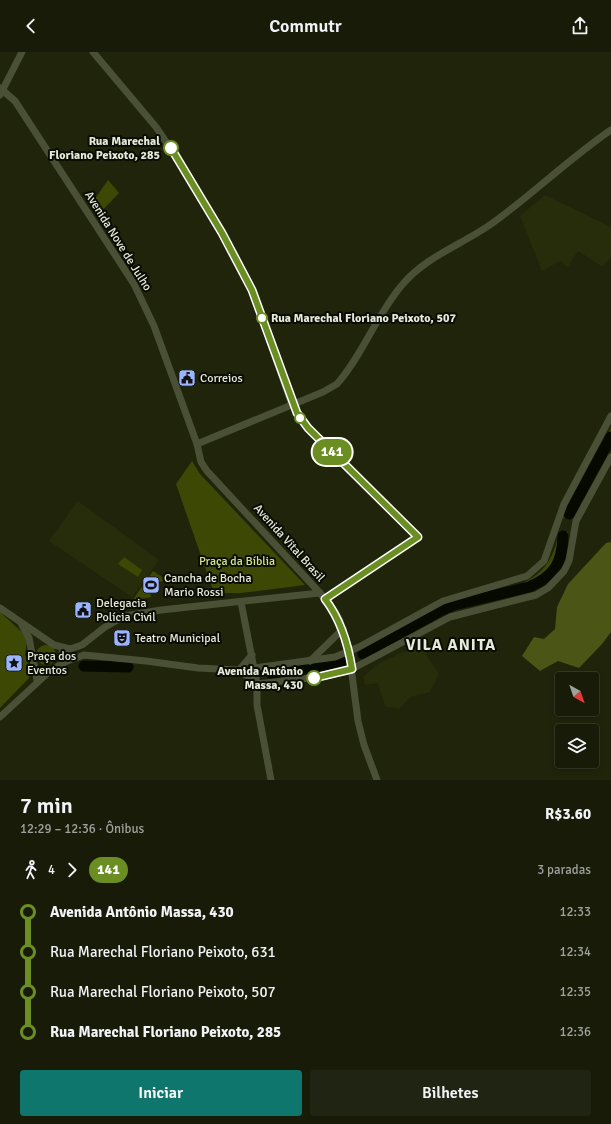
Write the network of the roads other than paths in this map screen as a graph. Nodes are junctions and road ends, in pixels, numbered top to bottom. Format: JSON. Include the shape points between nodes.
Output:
{"nodes":[{"id":1,"x":22,"y":52,"type":"edge"},
{"id":2,"x":93,"y":52,"type":"edge"},
{"id":3,"x":1,"y":91,"type":"edge"},
{"id":4,"x":611,"y":130,"type":"edge"},
{"id":5,"x":292,"y":404,"type":"junction"},
{"id":6,"x":611,"y":416,"type":"edge"},
{"id":7,"x":197,"y":444,"type":"junction"},
{"id":8,"x":611,"y":457,"type":"edge"},
{"id":9,"x":320,"y":593,"type":"junction"},
{"id":10,"x":241,"y":602,"type":"junction"},
{"id":11,"x":0,"y":608,"type":"edge"},
{"id":12,"x":20,"y":622,"type":"junction"},
{"id":13,"x":343,"y":629,"type":"junction"},
{"id":14,"x":64,"y":648,"type":"junction"},
{"id":15,"x":349,"y":652,"type":"junction"},
{"id":16,"x":252,"y":655,"type":"junction"},
{"id":17,"x":310,"y":661,"type":"junction"},
{"id":18,"x":64,"y":662,"type":"junction"},
{"id":19,"x":254,"y":668,"type":"junction"},
{"id":20,"x":352,"y":669,"type":"junction"},
{"id":21,"x":239,"y":670,"type":"junction"},
{"id":22,"x":38,"y":680,"type":"junction"},
{"id":23,"x":257,"y":684,"type":"junction"},
{"id":24,"x":0,"y":717,"type":"edge"},
{"id":25,"x":271,"y":780,"type":"edge"},
{"id":26,"x":377,"y":780,"type":"edge"}],
"edges":[{"from":1,"to":3,"type":"main road"},
{"from":2,"to":5,"type":"main road","via":[[156,127],[222,233],[252,290]]},
{"from":3,"to":7,"type":"main road","name":"Avenida Nove de Julho","via":[[15,101],[134,284],[154,326]]},
{"from":4,"to":5,"type":"main road","via":[[577,154],[494,223],[415,271],[391,300],[337,384]]},
{"from":5,"to":7,"type":"main road"},
{"from":6,"to":15,"type":"main road","via":[[564,504],[548,553],[536,570],[518,581],[443,601]]},
{"from":7,"to":9,"type":"main road","name":"Avenida Vital Brasil","via":[[201,462],[207,471]]},
{"from":8,"to":20,"type":"main road","via":[[576,521],[569,561],[557,580],[548,588],[536,594],[450,617]]},
{"from":9,"to":10,"type":"main road"},
{"from":9,"to":13,"type":"main road","name":"Avenida Vital Brasil","via":[[335,612]]},
{"from":10,"to":14,"type":"main road","via":[[125,616],[105,627],[82,645]]},
{"from":10,"to":16,"type":"main road"},
{"from":11,"to":12,"type":"main road"},
{"from":12,"to":14,"type":"main road","via":[[54,645]]},
{"from":12,"to":22,"type":"main road","via":[[30,638]]},
{"from":13,"to":15,"type":"main road","name":"Avenida Vital Brasil"},
{"from":13,"to":17,"type":"main road"},
{"from":14,"to":18,"type":"main road","via":[[61,656]]},
{"from":15,"to":17,"type":"main road"},
{"from":15,"to":20,"type":"main road","name":"Avenida Vital Brasil"},
{"from":16,"to":19,"type":"main road"},
{"from":16,"to":21,"type":"main road"},
{"from":17,"to":19,"type":"main road"},
{"from":18,"to":21,"type":"main road","via":[[84,655],[94,655],[198,668]]},
{"from":18,"to":22,"type":"main road"},
{"from":19,"to":23,"type":"main road"},
{"from":20,"to":23,"type":"main road","via":[[320,677]]},
{"from":20,"to":26,"type":"main road","name":"Avenida Vital Brasil","via":[[364,745]]},
{"from":21,"to":23,"type":"main road"},
{"from":22,"to":24,"type":"main road"},
{"from":23,"to":25,"type":"main road","via":[[257,705]]}]}
